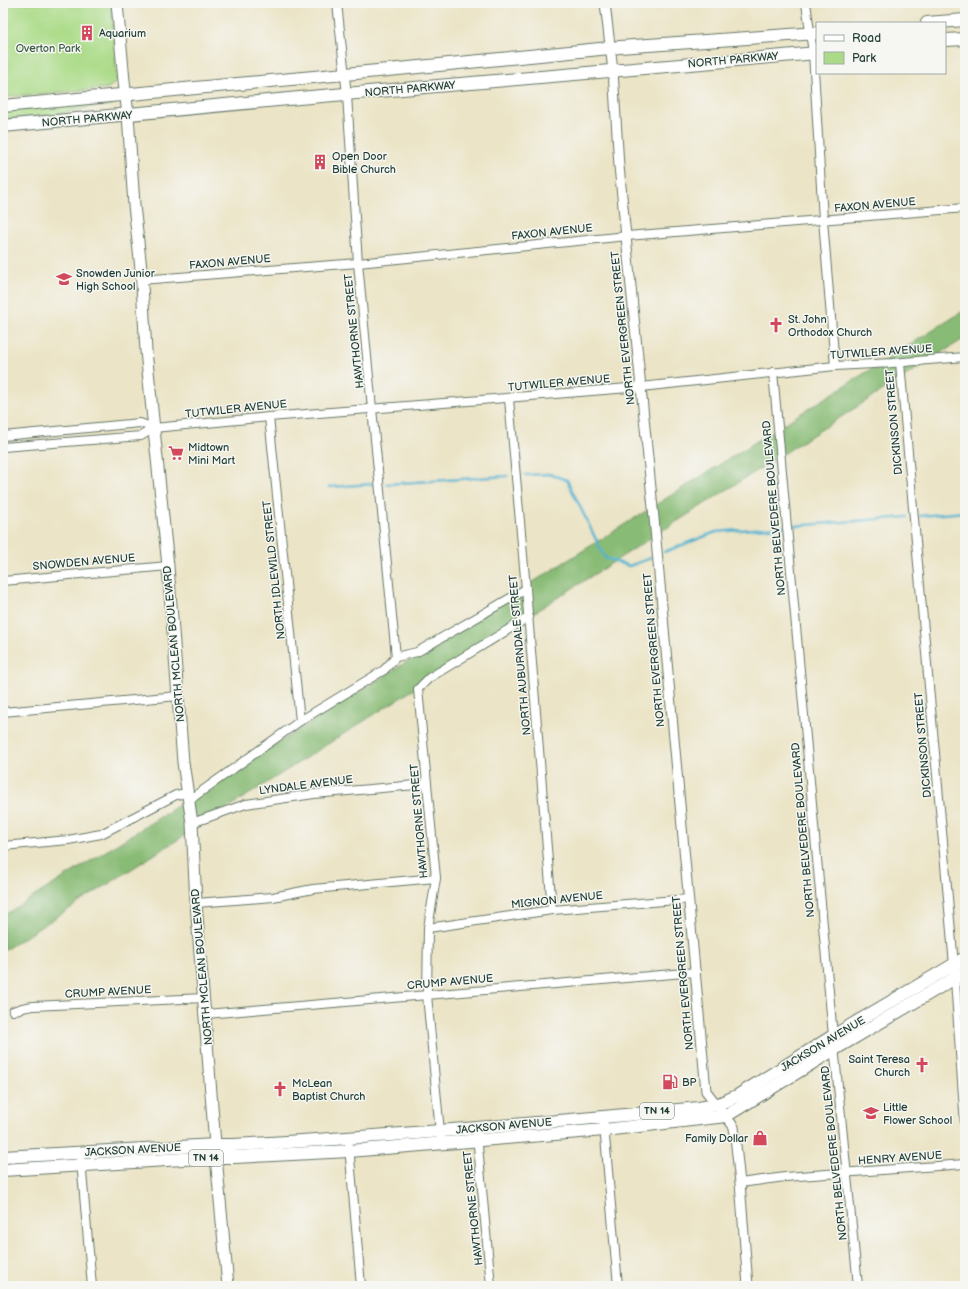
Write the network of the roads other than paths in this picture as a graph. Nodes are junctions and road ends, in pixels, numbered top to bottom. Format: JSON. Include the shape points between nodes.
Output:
{"nodes":[{"id":1,"x":117,"y":3,"type":"edge"},
{"id":2,"x":337,"y":3,"type":"edge"},
{"id":3,"x":605,"y":3,"type":"edge"},
{"id":4,"x":806,"y":3,"type":"edge"},
{"id":5,"x":965,"y":20,"type":"edge"},
{"id":6,"x":940,"y":22,"type":"edge"},
{"id":7,"x":813,"y":33,"type":"edge"},
{"id":8,"x":965,"y":38,"type":"edge"},
{"id":9,"x":946,"y":40,"type":"edge"},
{"id":10,"x":610,"y":49,"type":"junction"},
{"id":11,"x":815,"y":53,"type":"edge"},
{"id":12,"x":613,"y":71,"type":"junction"},
{"id":13,"x":344,"y":74,"type":"junction"},
{"id":14,"x":816,"y":74,"type":"edge"},
{"id":15,"x":816,"y":74,"type":"edge"},
{"id":16,"x":125,"y":94,"type":"junction"},
{"id":17,"x":347,"y":95,"type":"junction"},
{"id":18,"x":3,"y":106,"type":"edge"},
{"id":19,"x":128,"y":115,"type":"junction"},
{"id":20,"x":3,"y":126,"type":"edge"},
{"id":21,"x":965,"y":208,"type":"edge"},
{"id":22,"x":823,"y":220,"type":"junction"},
{"id":23,"x":626,"y":236,"type":"junction"},
{"id":24,"x":358,"y":262,"type":"junction"},
{"id":25,"x":141,"y":280,"type":"junction"},
{"id":26,"x":965,"y":357,"type":"edge"},
{"id":27,"x":900,"y":362,"type":"junction"},
{"id":28,"x":834,"y":366,"type":"junction"},
{"id":29,"x":773,"y":372,"type":"junction"},
{"id":30,"x":641,"y":387,"type":"junction"},
{"id":31,"x":509,"y":399,"type":"junction"},
{"id":32,"x":372,"y":408,"type":"junction"},
{"id":33,"x":269,"y":417,"type":"junction"},
{"id":34,"x":154,"y":428,"type":"junction"},
{"id":35,"x":4,"y":436,"type":"edge"},
{"id":36,"x":5,"y":447,"type":"edge"},
{"id":37,"x":168,"y":566,"type":"junction"},
{"id":38,"x":3,"y":580,"type":"edge"},
{"id":39,"x":526,"y":589,"type":"junction"},
{"id":40,"x":528,"y":617,"type":"junction"},
{"id":41,"x":396,"y":657,"type":"junction"},
{"id":42,"x":178,"y":696,"type":"junction"},
{"id":43,"x":3,"y":712,"type":"edge"},
{"id":44,"x":300,"y":721,"type":"junction"},
{"id":45,"x":427,"y":784,"type":"junction"},
{"id":46,"x":188,"y":797,"type":"junction"},
{"id":47,"x":192,"y":823,"type":"junction"},
{"id":48,"x":3,"y":846,"type":"edge"},
{"id":49,"x":436,"y":878,"type":"junction"},
{"id":50,"x":689,"y":899,"type":"junction"},
{"id":51,"x":196,"y":903,"type":"junction"},
{"id":52,"x":552,"y":910,"type":"junction"},
{"id":53,"x":428,"y":928,"type":"junction"},
{"id":54,"x":965,"y":958,"type":"edge"},
{"id":55,"x":954,"y":965,"type":"junction"},
{"id":56,"x":696,"y":972,"type":"junction"},
{"id":57,"x":960,"y":975,"type":"edge"},
{"id":58,"x":427,"y":995,"type":"junction"},
{"id":59,"x":204,"y":998,"type":"junction"},
{"id":60,"x":13,"y":1011,"type":"dead end"},
{"id":61,"x":206,"y":1014,"type":"junction"},
{"id":62,"x":833,"y":1036,"type":"junction"},
{"id":63,"x":835,"y":1049,"type":"junction"},
{"id":64,"x":716,"y":1105,"type":"junction"},
{"id":65,"x":726,"y":1116,"type":"junction"},
{"id":66,"x":603,"y":1117,"type":"junction"},
{"id":67,"x":965,"y":1125,"type":"edge"},
{"id":68,"x":476,"y":1128,"type":"junction"},
{"id":69,"x":604,"y":1130,"type":"junction"},
{"id":70,"x":441,"y":1137,"type":"junction"},
{"id":71,"x":477,"y":1141,"type":"junction"},
{"id":72,"x":349,"y":1145,"type":"junction"},
{"id":73,"x":215,"y":1151,"type":"junction"},
{"id":74,"x":80,"y":1152,"type":"junction"},
{"id":75,"x":3,"y":1157,"type":"edge"},
{"id":76,"x":965,"y":1164,"type":"edge"},
{"id":77,"x":81,"y":1165,"type":"junction"},
{"id":78,"x":3,"y":1170,"type":"edge"},
{"id":79,"x":847,"y":1172,"type":"junction"},
{"id":80,"x":740,"y":1183,"type":"junction"},
{"id":81,"x":92,"y":1286,"type":"edge"},
{"id":82,"x":228,"y":1286,"type":"edge"},
{"id":83,"x":361,"y":1286,"type":"edge"},
{"id":84,"x":492,"y":1286,"type":"edge"},
{"id":85,"x":618,"y":1286,"type":"edge"},
{"id":86,"x":748,"y":1286,"type":"edge"},
{"id":87,"x":858,"y":1286,"type":"edge"}],
"edges":[{"from":1,"to":16,"type":"main road","name":"NORTH MCLEAN BOULEVARD"},
{"from":2,"to":13,"type":"street","name":"HAWTHORNE STREET"},
{"from":3,"to":10,"type":"street","name":"NORTH EVERGREEN STREET"},
{"from":4,"to":7,"type":"street"},
{"from":5,"to":6,"type":"main road"},
{"from":7,"to":10,"type":"main road","name":"NORTH PARKWAY"},
{"from":7,"to":11,"type":"street"},
{"from":8,"to":9,"type":"main road"},
{"from":10,"to":12,"type":"street","name":"NORTH EVERGREEN STREET"},
{"from":10,"to":13,"type":"main road","name":"NORTH PARKWAY"},
{"from":11,"to":12,"type":"main road","name":"NORTH PARKWAY"},
{"from":11,"to":14,"type":"street"},
{"from":12,"to":17,"type":"main road","name":"NORTH PARKWAY"},
{"from":12,"to":23,"type":"street","name":"NORTH EVERGREEN STREET"},
{"from":13,"to":16,"type":"main road","name":"NORTH PARKWAY"},
{"from":13,"to":17,"type":"street","name":"HAWTHORNE STREET"},
{"from":15,"to":22,"type":"street"},
{"from":16,"to":18,"type":"main road","name":"NORTH PARKWAY"},
{"from":16,"to":19,"type":"main road","name":"NORTH MCLEAN BOULEVARD"},
{"from":17,"to":19,"type":"main road","name":"NORTH PARKWAY"},
{"from":17,"to":24,"type":"street","name":"HAWTHORNE STREET"},
{"from":19,"to":20,"type":"main road","name":"NORTH PARKWAY"},
{"from":19,"to":25,"type":"main road","name":"NORTH MCLEAN BOULEVARD"},
{"from":21,"to":22,"type":"street","name":"FAXON AVENUE"},
{"from":22,"to":23,"type":"street","name":"FAXON AVENUE"},
{"from":22,"to":28,"type":"street"},
{"from":23,"to":24,"type":"street","name":"FAXON AVENUE"},
{"from":23,"to":30,"type":"street","name":"NORTH EVERGREEN STREET"},
{"from":24,"to":25,"type":"street","name":"FAXON AVENUE"},
{"from":24,"to":32,"type":"street","name":"HAWTHORNE STREET"},
{"from":25,"to":34,"type":"main road","name":"NORTH MCLEAN BOULEVARD"},
{"from":26,"to":27,"type":"street","name":"TUTWILER AVENUE"},
{"from":27,"to":28,"type":"street","name":"TUTWILER AVENUE"},
{"from":27,"to":55,"type":"street","name":"DICKINSON STREET"},
{"from":28,"to":29,"type":"street","name":"TUTWILER AVENUE"},
{"from":29,"to":30,"type":"street","name":"TUTWILER AVENUE"},
{"from":29,"to":62,"type":"street","name":"NORTH BELVEDERE BOULEVARD"},
{"from":30,"to":31,"type":"street","name":"TUTWILER AVENUE"},
{"from":30,"to":50,"type":"street","name":"NORTH EVERGREEN STREET"},
{"from":31,"to":32,"type":"street","name":"TUTWILER AVENUE"},
{"from":31,"to":39,"type":"street","name":"NORTH AUBURNDALE STREET"},
{"from":32,"to":33,"type":"street","name":"TUTWILER AVENUE"},
{"from":32,"to":41,"type":"street","name":"HAWTHORNE STREET"},
{"from":33,"to":34,"type":"street","name":"TUTWILER AVENUE"},
{"from":33,"to":44,"type":"street","name":"NORTH IDLEWILD STREET"},
{"from":34,"to":35,"type":"street","name":"TUTWILER AVENUE","via":[[140,423]]},
{"from":34,"to":36,"type":"street","name":"TUTWILER AVENUE","via":[[141,436]]},
{"from":34,"to":37,"type":"main road","name":"NORTH MCLEAN BOULEVARD"},
{"from":35,"to":36,"type":"street"},
{"from":37,"to":38,"type":"street","name":"SNOWDEN AVENUE"},
{"from":37,"to":42,"type":"main road","name":"NORTH MCLEAN BOULEVARD"},
{"from":39,"to":40,"type":"street","name":"NORTH AUBURNDALE STREET"},
{"from":39,"to":41,"type":"street","via":[[417,652]]},
{"from":40,"to":45,"type":"street","name":"HAWTHORNE STREET","via":[[428,678],[418,689]]},
{"from":40,"to":52,"type":"street","name":"NORTH AUBURNDALE STREET"},
{"from":41,"to":44,"type":"street","via":[[384,670]]},
{"from":42,"to":43,"type":"street"},
{"from":42,"to":46,"type":"main road","name":"NORTH MCLEAN BOULEVARD"},
{"from":44,"to":46,"type":"street"},
{"from":45,"to":47,"type":"street","name":"LYNDALE AVENUE","via":[[314,794],[246,804]]},
{"from":45,"to":49,"type":"street","name":"HAWTHORNE STREET"},
{"from":46,"to":47,"type":"main road","name":"NORTH MCLEAN BOULEVARD"},
{"from":46,"to":48,"type":"street","via":[[176,795],[102,834]]},
{"from":47,"to":51,"type":"main road","name":"NORTH MCLEAN BOULEVARD"},
{"from":49,"to":51,"type":"street","via":[[313,889],[273,897]]},
{"from":49,"to":53,"type":"street","name":"HAWTHORNE STREET"},
{"from":50,"to":52,"type":"street","name":"MIGNON AVENUE"},
{"from":50,"to":56,"type":"street","name":"NORTH EVERGREEN STREET"},
{"from":51,"to":59,"type":"main road","name":"NORTH MCLEAN BOULEVARD"},
{"from":52,"to":53,"type":"street","name":"MIGNON AVENUE"},
{"from":53,"to":58,"type":"street","name":"HAWTHORNE STREET"},
{"from":54,"to":55,"type":"main road","name":"JACKSON AVENUE","number":"TN 14"},
{"from":55,"to":57,"type":"street","name":"DICKINSON STREET"},
{"from":55,"to":62,"type":"main road","name":"JACKSON AVENUE","number":"TN 14"},
{"from":56,"to":58,"type":"street","name":"CRUMP AVENUE"},
{"from":56,"to":64,"type":"street","name":"NORTH EVERGREEN STREET","via":[[706,1091]]},
{"from":57,"to":63,"type":"main road","name":"JACKSON AVENUE","number":"TN 14"},
{"from":57,"to":67,"type":"street","name":"DICKINSON STREET"},
{"from":58,"to":61,"type":"street","name":"CRUMP AVENUE"},
{"from":58,"to":70,"type":"street","name":"HAWTHORNE STREET"},
{"from":59,"to":60,"type":"street","name":"CRUMP AVENUE","via":[[32,1006]]},
{"from":59,"to":61,"type":"main road","name":"NORTH MCLEAN BOULEVARD"},
{"from":61,"to":73,"type":"main road","name":"NORTH MCLEAN BOULEVARD"},
{"from":62,"to":63,"type":"street","name":"NORTH BELVEDERE BOULEVARD"},
{"from":62,"to":64,"type":"main road","name":"JACKSON AVENUE","number":"TN 14","via":[[737,1096]]},
{"from":63,"to":65,"type":"main road","name":"JACKSON AVENUE","number":"TN 14"},
{"from":63,"to":79,"type":"street","name":"NORTH BELVEDERE BOULEVARD"},
{"from":64,"to":65,"type":"street","name":"NORTH EVERGREEN STREET"},
{"from":64,"to":66,"type":"main road","name":"JACKSON AVENUE","number":"TN 14"},
{"from":65,"to":69,"type":"main road","name":"JACKSON AVENUE","number":"TN 14"},
{"from":65,"to":80,"type":"street","name":"NORTH EVERGREEN STREET","via":[[734,1127]]},
{"from":66,"to":68,"type":"main road","name":"JACKSON AVENUE","number":"TN 14"},
{"from":66,"to":69,"type":"street"},
{"from":68,"to":70,"type":"main road","name":"JACKSON AVENUE","number":"TN 14"},
{"from":68,"to":71,"type":"street","name":"HAWTHORNE STREET"},
{"from":69,"to":71,"type":"main road","name":"JACKSON AVENUE","number":"TN 14"},
{"from":69,"to":85,"type":"street"},
{"from":70,"to":71,"type":"main road","name":"JACKSON AVENUE","number":"TN 14"},
{"from":70,"to":72,"type":"main road","name":"JACKSON AVENUE","number":"TN 14"},
{"from":71,"to":84,"type":"street","name":"HAWTHORNE STREET"},
{"from":72,"to":73,"type":"main road","name":"JACKSON AVENUE","number":"TN 14","via":[[235,1157]]},
{"from":72,"to":83,"type":"street"},
{"from":73,"to":74,"type":"main road","name":"JACKSON AVENUE","number":"TN 14"},
{"from":73,"to":77,"type":"main road","name":"JACKSON AVENUE","number":"TN 14"},
{"from":73,"to":82,"type":"main road","name":"NORTH MCLEAN BOULEVARD"},
{"from":74,"to":75,"type":"main road","name":"JACKSON AVENUE","number":"TN 14"},
{"from":74,"to":77,"type":"street"},
{"from":76,"to":79,"type":"street","name":"HENRY AVENUE"},
{"from":77,"to":78,"type":"main road","name":"JACKSON AVENUE","number":"TN 14"},
{"from":77,"to":81,"type":"street"},
{"from":79,"to":80,"type":"street","name":"HENRY AVENUE"},
{"from":79,"to":87,"type":"street","name":"NORTH BELVEDERE BOULEVARD"},
{"from":80,"to":86,"type":"street","name":"NORTH EVERGREEN STREET"}]}
